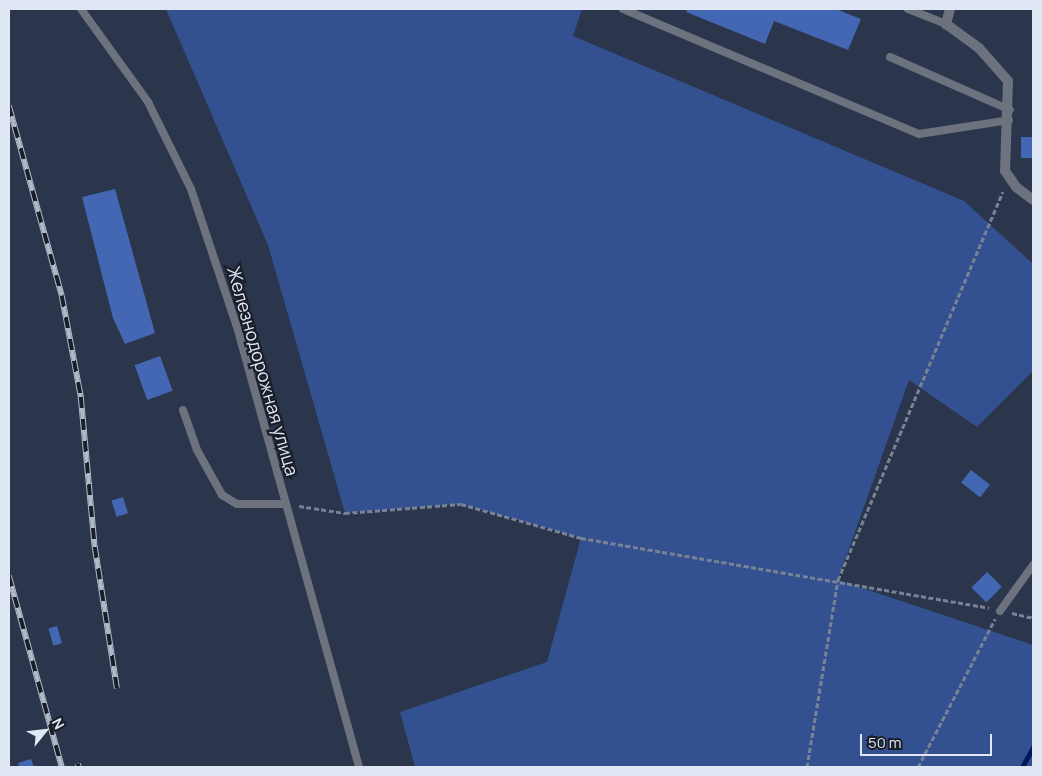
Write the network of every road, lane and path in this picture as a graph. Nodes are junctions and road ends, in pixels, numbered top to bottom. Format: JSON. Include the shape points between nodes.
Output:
{"nodes":[{"id":1,"x":81,"y":9,"type":"edge"},
{"id":2,"x":623,"y":9,"type":"edge"},
{"id":3,"x":908,"y":9,"type":"edge"},
{"id":4,"x":950,"y":9,"type":"edge"},
{"id":5,"x":946,"y":24,"type":"junction"},
{"id":6,"x":890,"y":57,"type":"dead end"},
{"id":7,"x":1009,"y":115,"type":"junction"},
{"id":8,"x":1008,"y":179,"type":"junction"},
{"id":9,"x":1033,"y":200,"type":"edge"},
{"id":10,"x":183,"y":410,"type":"dead end"},
{"id":11,"x":286,"y":504,"type":"junction"},
{"id":12,"x":1033,"y":565,"type":"edge"},
{"id":13,"x":838,"y":580,"type":"junction"},
{"id":14,"x":1000,"y":611,"type":"junction"},
{"id":15,"x":1033,"y":618,"type":"edge"},
{"id":16,"x":359,"y":767,"type":"edge"},
{"id":17,"x":807,"y":767,"type":"edge"},
{"id":18,"x":918,"y":767,"type":"edge"}],
"edges":[{"from":1,"to":11,"type":"lane","name":"Железнодорожная улица","via":[[148,102],[191,189],[237,327]]},
{"from":2,"to":7,"type":"lane","via":[[919,134]]},
{"from":3,"to":5,"type":"lane"},
{"from":4,"to":5,"type":"street"},
{"from":5,"to":7,"type":"street","via":[[1003,73]]},
{"from":6,"to":7,"type":"lane"},
{"from":7,"to":8,"type":"street"},
{"from":8,"to":9,"type":"street"},
{"from":8,"to":13,"type":"path"},
{"from":10,"to":11,"type":"lane","via":[[197,450],[222,495],[237,504]]},
{"from":11,"to":13,"type":"path","via":[[345,513],[461,504],[581,538]]},
{"from":11,"to":16,"type":"lane","name":"Железнодорожная улица"},
{"from":12,"to":14,"type":"lane"},
{"from":13,"to":14,"type":"path"},
{"from":13,"to":17,"type":"path"},
{"from":14,"to":15,"type":"path"},
{"from":14,"to":18,"type":"path"}]}
